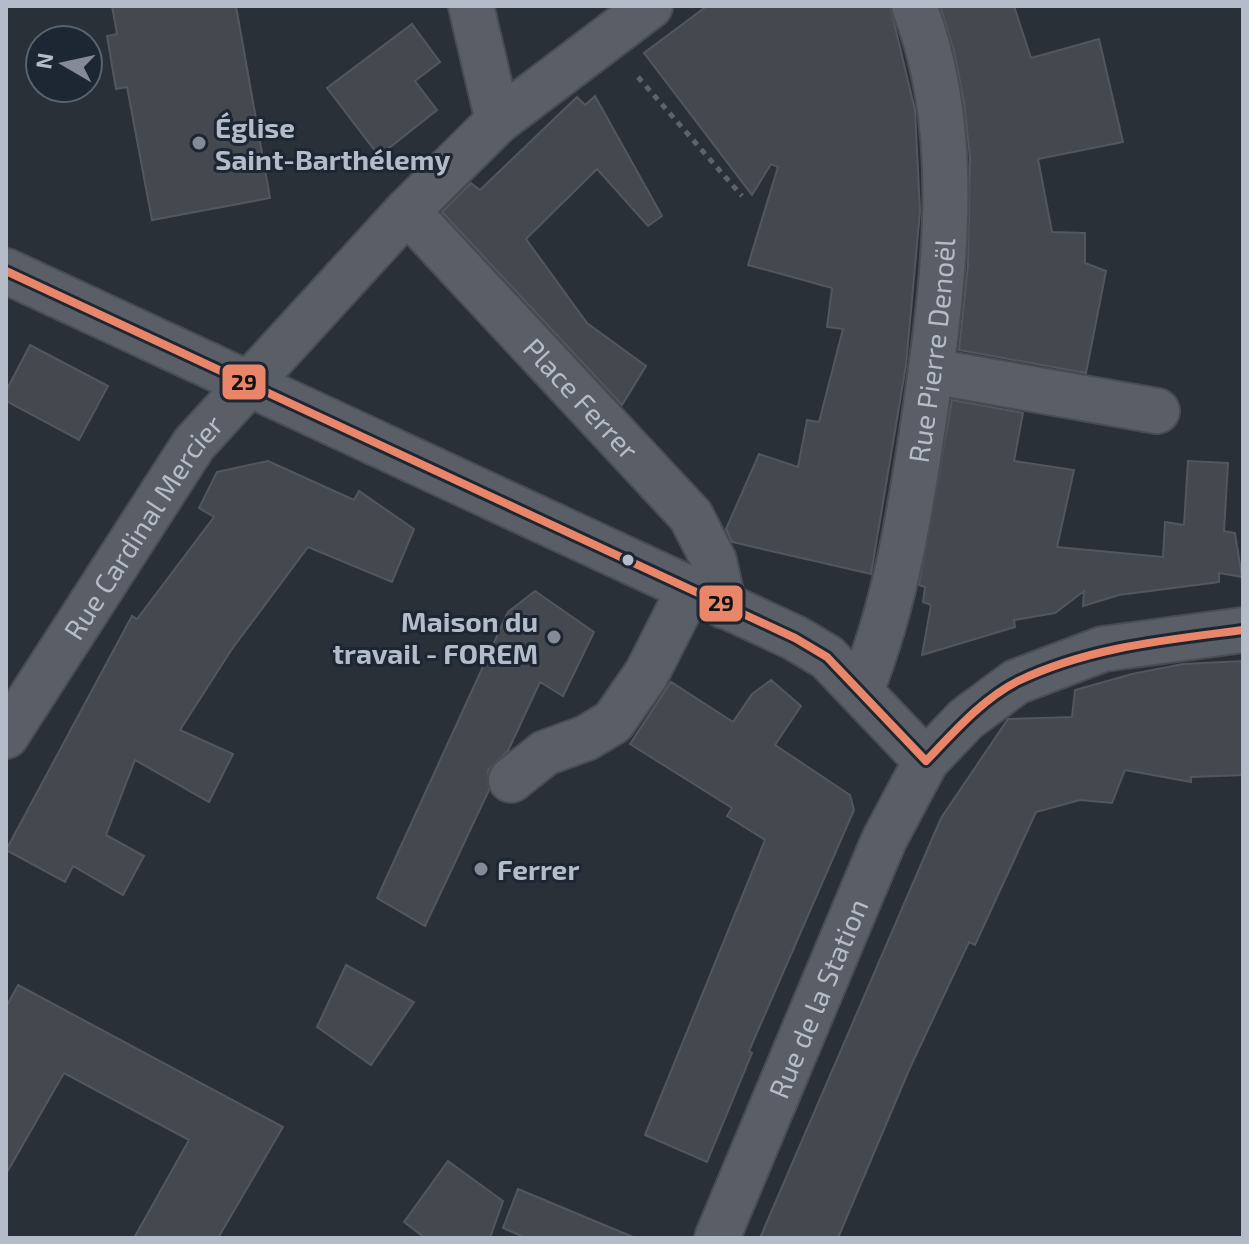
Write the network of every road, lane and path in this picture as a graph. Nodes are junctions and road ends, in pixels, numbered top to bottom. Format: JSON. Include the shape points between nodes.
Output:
{"nodes":[{"id":1,"x":471,"y":6,"type":"edge"},
{"id":2,"x":650,"y":6,"type":"edge"},
{"id":3,"x":914,"y":6,"type":"edge"},
{"id":4,"x":605,"y":40,"type":"junction"},
{"id":5,"x":498,"y":121,"type":"junction"},
{"id":6,"x":742,"y":196,"type":"dead end"},
{"id":7,"x":407,"y":211,"type":"junction"},
{"id":8,"x":6,"y":271,"type":"edge"},
{"id":9,"x":931,"y":371,"type":"junction"},
{"id":10,"x":249,"y":385,"type":"junction"},
{"id":11,"x":1157,"y":411,"type":"dead end"},
{"id":12,"x":706,"y":598,"type":"junction"},
{"id":13,"x":1243,"y":630,"type":"edge"},
{"id":14,"x":861,"y":690,"type":"junction"},
{"id":15,"x":6,"y":736,"type":"edge"},
{"id":16,"x":926,"y":761,"type":"junction"},
{"id":17,"x":511,"y":780,"type":"dead end"},
{"id":18,"x":717,"y":1238,"type":"edge"}],
"edges":[{"from":1,"to":5,"type":"street"},
{"from":2,"to":4,"type":"street","name":"Rue Cardinal Mercier"},
{"from":3,"to":9,"type":"street","name":"Rue Pierre Denoël","via":[[939,107],[945,204],[943,294]]},
{"from":4,"to":5,"type":"street","name":"Rue Cardinal Mercier"},
{"from":4,"to":6,"type":"path"},
{"from":5,"to":7,"type":"street","name":"Rue Cardinal Mercier"},
{"from":7,"to":10,"type":"street","name":"Rue Cardinal Mercier"},
{"from":7,"to":12,"type":"street","name":"Place Ferrer","via":[[691,516],[714,561]]},
{"from":8,"to":10,"type":"street"},
{"from":9,"to":11,"type":"street"},
{"from":9,"to":14,"type":"street","name":"Rue Pierre Denoël","via":[[907,531],[877,650]]},
{"from":10,"to":12,"type":"street"},
{"from":10,"to":15,"type":"street","name":"Rue Cardinal Mercier","via":[[194,444]]},
{"from":12,"to":14,"type":"street","via":[[827,657]]},
{"from":12,"to":17,"type":"street","via":[[613,722],[545,753]]},
{"from":13,"to":16,"type":"street","name":"Rue de la Station","via":[[1103,649],[1016,682],[966,719]]},
{"from":14,"to":16,"type":"street"},
{"from":16,"to":18,"type":"street","name":"Rue de la Station","via":[[884,840]]}]}
